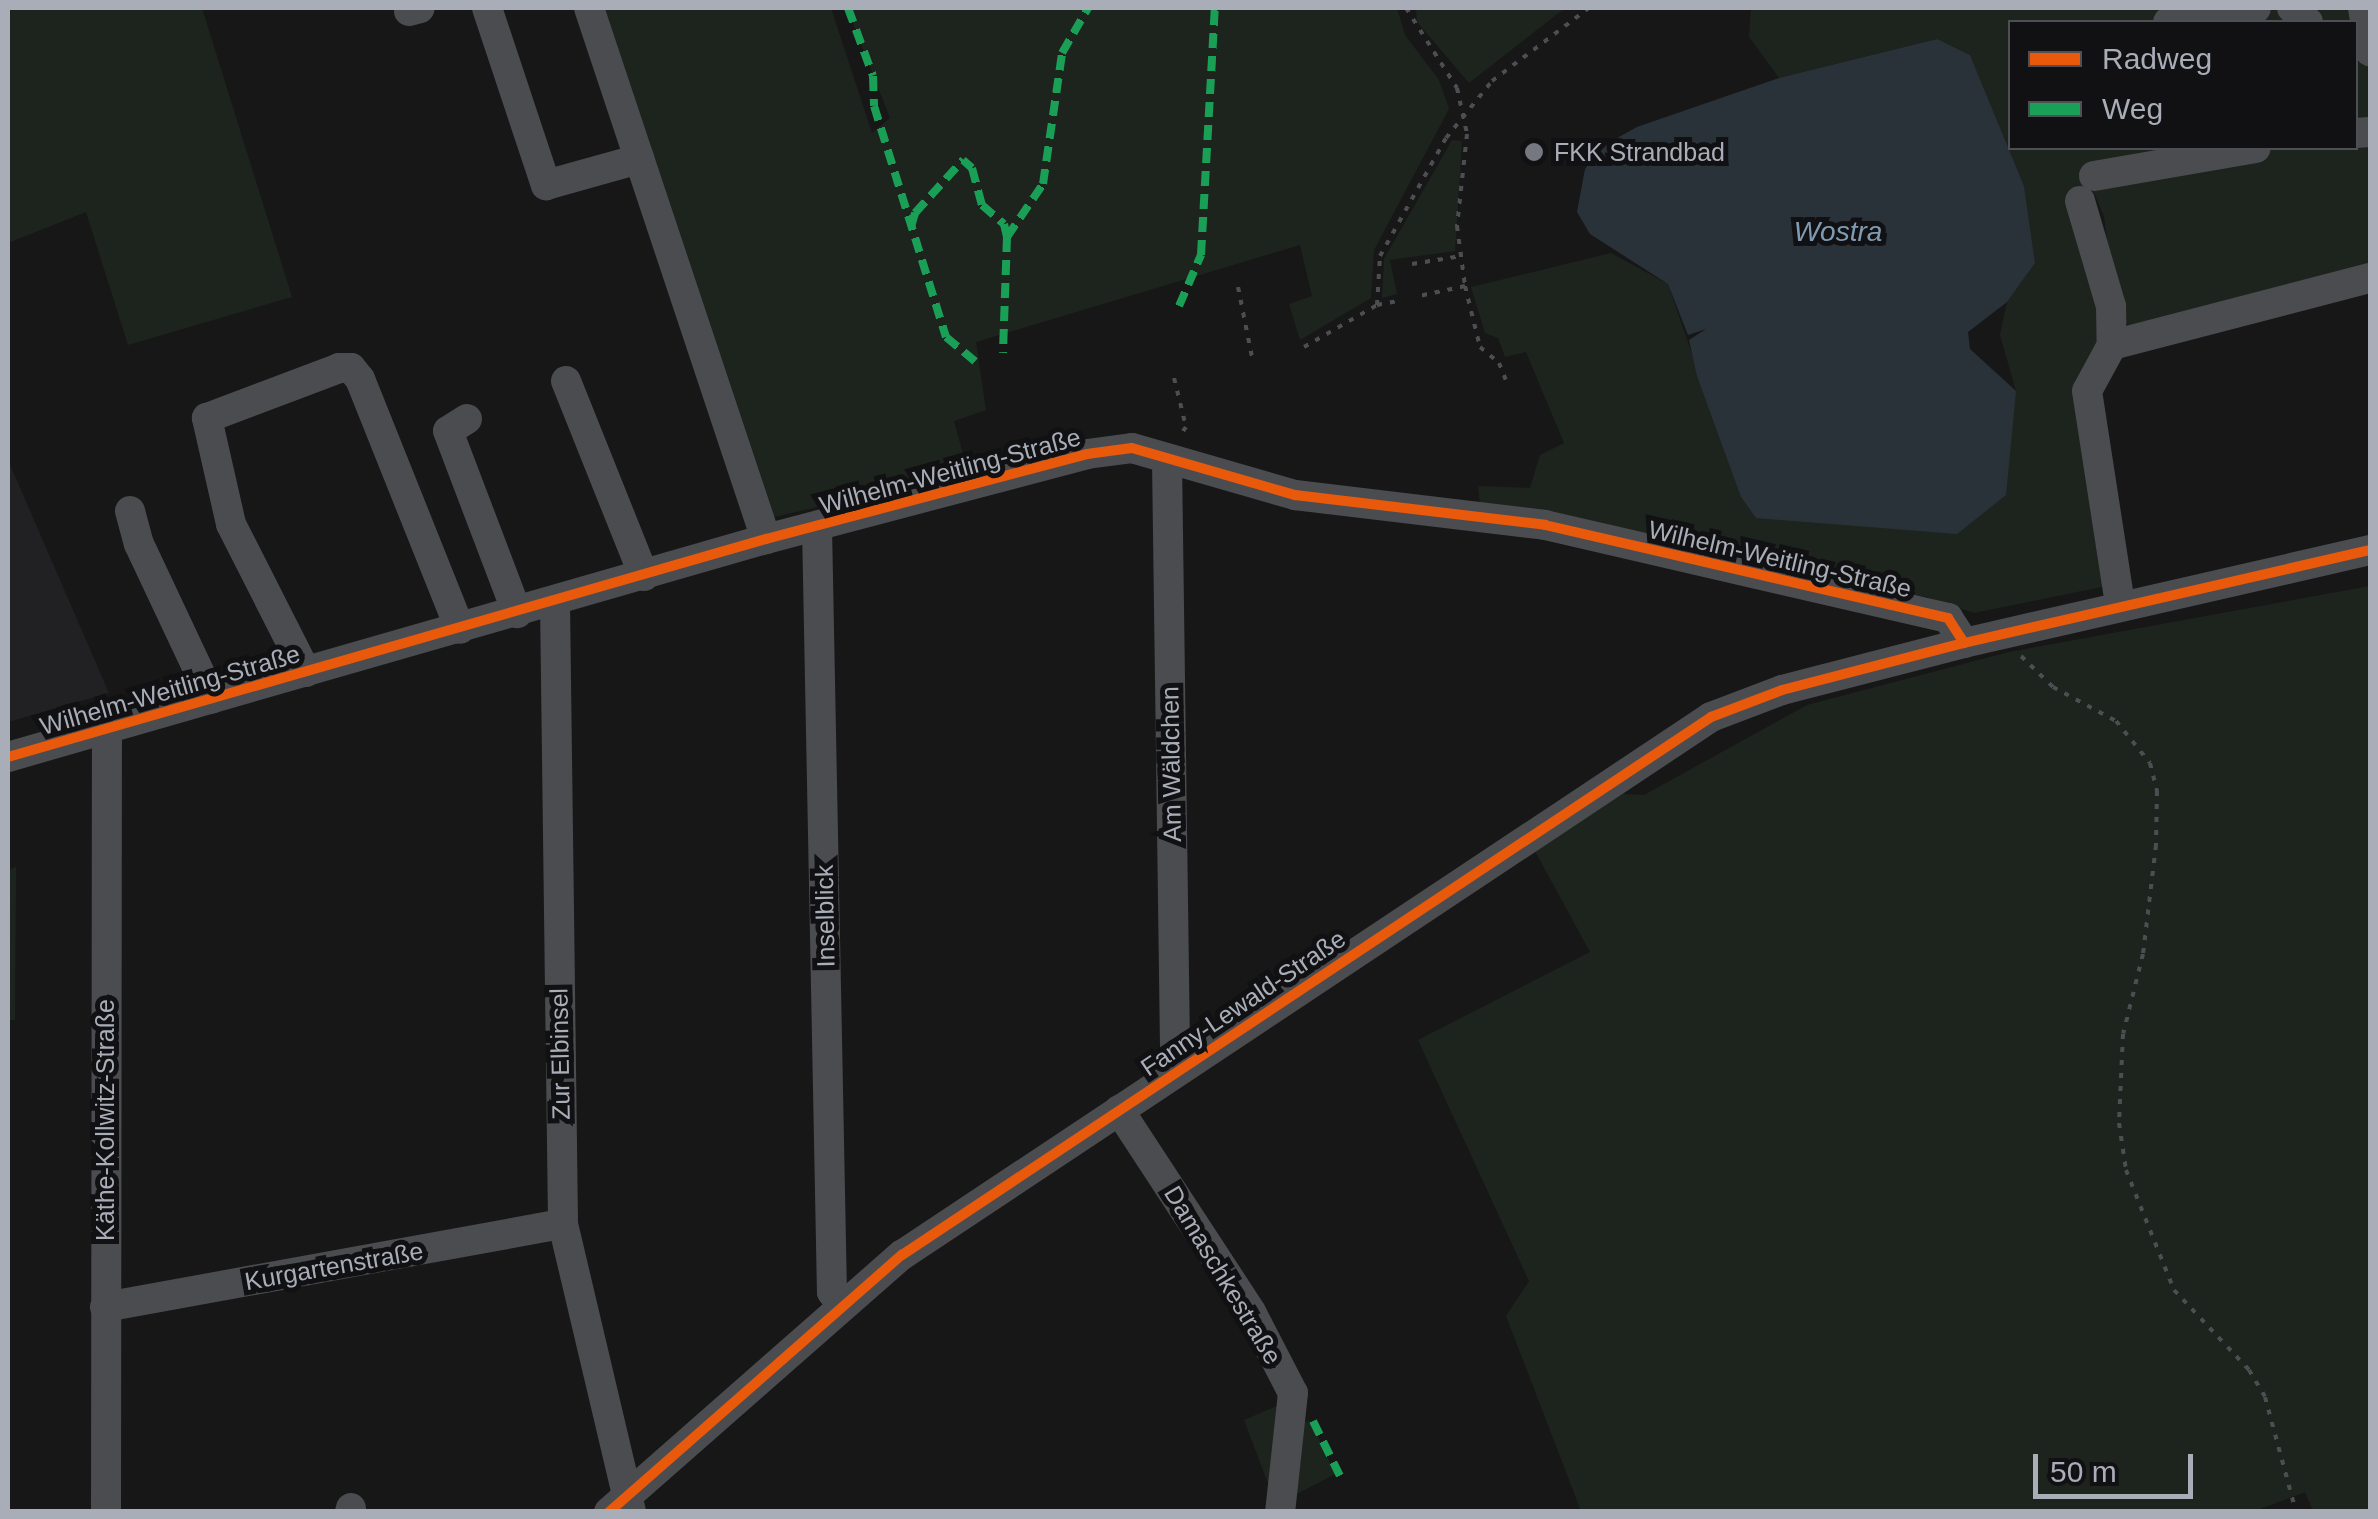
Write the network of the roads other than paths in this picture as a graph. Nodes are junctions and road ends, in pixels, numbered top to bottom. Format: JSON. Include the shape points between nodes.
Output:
{"nodes":[{"id":1,"x":487,"y":8,"type":"edge"},
{"id":2,"x":589,"y":8,"type":"edge"},
{"id":3,"x":2256,"y":8,"type":"edge"},
{"id":4,"x":2363,"y":8,"type":"edge"},
{"id":5,"x":2181,"y":20,"type":"edge"},
{"id":6,"x":2370,"y":51,"type":"edge"},
{"id":7,"x":2248,"y":150,"type":"edge"},
{"id":8,"x":639,"y":160,"type":"junction"},
{"id":9,"x":2370,"y":278,"type":"edge"},
{"id":10,"x":2112,"y":344,"type":"junction"},
{"id":11,"x":566,"y":380,"type":"dead end"},
{"id":12,"x":467,"y":419,"type":"dead end"},
{"id":13,"x":1167,"y":460,"type":"junction"},
{"id":14,"x":130,"y":510,"type":"dead end"},
{"id":15,"x":817,"y":527,"type":"junction"},
{"id":16,"x":766,"y":539,"type":"junction"},
{"id":17,"x":2370,"y":550,"type":"edge"},
{"id":18,"x":644,"y":576,"type":"junction"},
{"id":19,"x":555,"y":602,"type":"junction"},
{"id":20,"x":2120,"y":604,"type":"junction"},
{"id":21,"x":517,"y":613,"type":"junction"},
{"id":22,"x":460,"y":629,"type":"junction"},
{"id":23,"x":1964,"y":644,"type":"junction"},
{"id":24,"x":306,"y":672,"type":"junction"},
{"id":25,"x":212,"y":698,"type":"junction"},
{"id":26,"x":107,"y":728,"type":"junction"},
{"id":27,"x":8,"y":758,"type":"edge"},
{"id":28,"x":1184,"y":1067,"type":"junction"},
{"id":29,"x":1119,"y":1110,"type":"junction"},
{"id":30,"x":562,"y":1224,"type":"junction"},
{"id":31,"x":840,"y":1303,"type":"junction"},
{"id":32,"x":104,"y":1307,"type":"junction"},
{"id":33,"x":621,"y":1507,"type":"edge"},
{"id":34,"x":106,"y":1512,"type":"edge"},
{"id":35,"x":1280,"y":1512,"type":"edge"}],
"edges":[{"from":1,"to":8,"type":"street","via":[[546,186]]},
{"from":2,"to":8,"type":"street"},
{"from":3,"to":5,"type":"street"},
{"from":4,"to":6,"type":"street"},
{"from":7,"to":10,"type":"street","via":[[2087,189],[2111,306]]},
{"from":8,"to":16,"type":"street"},
{"from":9,"to":10,"type":"street"},
{"from":10,"to":20,"type":"street","via":[[2087,391]]},
{"from":11,"to":18,"type":"street"},
{"from":12,"to":21,"type":"street","via":[[448,431]]},
{"from":13,"to":15,"type":"street","name":"Wilhelm-Weitling-Straße","via":[[1132,448],[1087,454]]},
{"from":13,"to":23,"type":"street","name":"Wilhelm-Weitling-Straße","via":[[1295,495],[1545,526],[1680,556],[1948,618]]},
{"from":13,"to":28,"type":"street","name":"Am Wäldchen","via":[[1175,1048]]},
{"from":14,"to":25,"type":"street","via":[[139,544]]},
{"from":15,"to":16,"type":"street","name":"Wilhelm-Weitling-Straße"},
{"from":15,"to":31,"type":"street","name":"Inselblick","via":[[832,1292]]},
{"from":16,"to":18,"type":"street","name":"Wilhelm-Weitling-Straße"},
{"from":17,"to":20,"type":"street"},
{"from":18,"to":19,"type":"street","name":"Wilhelm-Weitling-Straße"},
{"from":19,"to":21,"type":"street","name":"Wilhelm-Weitling-Straße"},
{"from":19,"to":30,"type":"street","name":"Zur Elbinsel"},
{"from":20,"to":23,"type":"street"},
{"from":21,"to":22,"type":"street","name":"Wilhelm-Weitling-Straße"},
{"from":22,"to":24,"type":"street","name":"Wilhelm-Weitling-Straße"},
{"from":22,"to":24,"type":"street","via":[[360,380],[351,368],[339,368],[210,412],[206,426],[231,524]]},
{"from":23,"to":28,"type":"street","name":"Fanny-Lewald-Straße","via":[[1782,690],[1711,717]]},
{"from":24,"to":25,"type":"street","name":"Wilhelm-Weitling-Straße"},
{"from":25,"to":26,"type":"street","name":"Wilhelm-Weitling-Straße"},
{"from":26,"to":27,"type":"street","name":"Wilhelm-Weitling-Straße"},
{"from":26,"to":32,"type":"street","name":"Käthe-Kollwitz-Straße"},
{"from":28,"to":29,"type":"street","name":"Fanny-Lewald-Straße"},
{"from":29,"to":31,"type":"street","name":"Fanny-Lewald-Straße"},
{"from":29,"to":35,"type":"street","name":"Damaschkestraße","via":[[1251,1312],[1293,1393]]},
{"from":30,"to":32,"type":"street","name":"Kurgartenstraße"},
{"from":30,"to":33,"type":"street","name":"Zur Elbinsel"},
{"from":31,"to":33,"type":"street","name":"Fanny-Lewald-Straße"},
{"from":32,"to":34,"type":"street","name":"Käthe-Kollwitz-Straße"}]}
